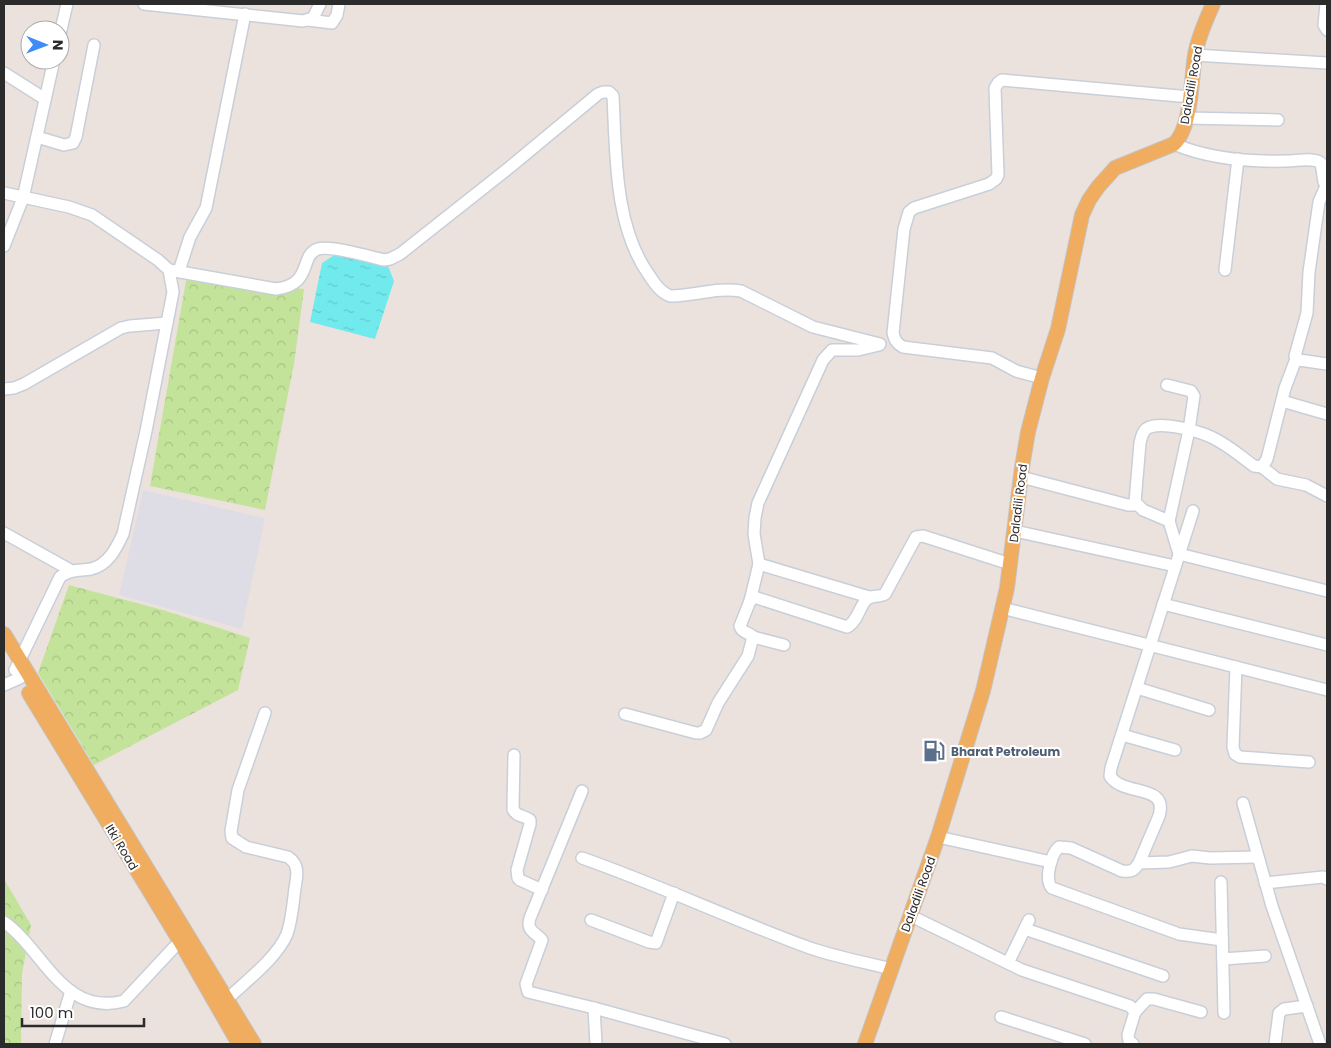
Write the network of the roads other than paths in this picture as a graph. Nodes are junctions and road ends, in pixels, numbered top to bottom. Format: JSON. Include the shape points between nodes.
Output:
{"nodes":[{"id":1,"x":67,"y":4,"type":"edge"},
{"id":2,"x":144,"y":4,"type":"edge"},
{"id":3,"x":320,"y":4,"type":"edge"},
{"id":4,"x":339,"y":4,"type":"edge"},
{"id":5,"x":1213,"y":4,"type":"edge"},
{"id":6,"x":1326,"y":4,"type":"edge"},
{"id":7,"x":246,"y":14,"type":"junction"},
{"id":8,"x":63,"y":20,"type":"edge"},
{"id":9,"x":308,"y":20,"type":"junction"},
{"id":10,"x":1327,"y":30,"type":"edge"},
{"id":11,"x":94,"y":45,"type":"dead end"},
{"id":12,"x":1195,"y":55,"type":"junction"},
{"id":13,"x":1327,"y":63,"type":"edge"},
{"id":14,"x":52,"y":70,"type":"edge"},
{"id":15,"x":4,"y":74,"type":"edge"},
{"id":16,"x":1190,"y":97,"type":"junction"},
{"id":17,"x":46,"y":99,"type":"junction"},
{"id":18,"x":1186,"y":118,"type":"junction"},
{"id":19,"x":1278,"y":120,"type":"dead end"},
{"id":20,"x":37,"y":137,"type":"junction"},
{"id":21,"x":1174,"y":144,"type":"junction"},
{"id":22,"x":1238,"y":160,"type":"junction"},
{"id":23,"x":1326,"y":186,"type":"edge"},
{"id":24,"x":4,"y":193,"type":"edge"},
{"id":25,"x":24,"y":198,"type":"junction"},
{"id":26,"x":4,"y":246,"type":"edge"},
{"id":27,"x":1225,"y":270,"type":"dead end"},
{"id":28,"x":174,"y":271,"type":"junction"},
{"id":29,"x":167,"y":323,"type":"junction"},
{"id":30,"x":895,"y":340,"type":"junction"},
{"id":31,"x":880,"y":344,"type":"junction"},
{"id":32,"x":1296,"y":359,"type":"junction"},
{"id":33,"x":1327,"y":364,"type":"edge"},
{"id":34,"x":1042,"y":378,"type":"junction"},
{"id":35,"x":1166,"y":385,"type":"dead end"},
{"id":36,"x":4,"y":389,"type":"edge"},
{"id":37,"x":1282,"y":401,"type":"junction"},
{"id":38,"x":1327,"y":414,"type":"edge"},
{"id":39,"x":1189,"y":430,"type":"junction"},
{"id":40,"x":1262,"y":467,"type":"junction"},
{"id":41,"x":1021,"y":477,"type":"junction"},
{"id":42,"x":1327,"y":496,"type":"edge"},
{"id":43,"x":1137,"y":506,"type":"junction"},
{"id":44,"x":1193,"y":511,"type":"dead end"},
{"id":45,"x":1168,"y":520,"type":"junction"},
{"id":46,"x":1014,"y":531,"type":"junction"},
{"id":47,"x":4,"y":533,"type":"edge"},
{"id":48,"x":1179,"y":554,"type":"junction"},
{"id":49,"x":758,"y":564,"type":"junction"},
{"id":50,"x":1010,"y":564,"type":"junction"},
{"id":51,"x":1175,"y":566,"type":"junction"},
{"id":52,"x":72,"y":571,"type":"junction"},
{"id":53,"x":1327,"y":591,"type":"edge"},
{"id":54,"x":869,"y":597,"type":"junction"},
{"id":55,"x":750,"y":601,"type":"junction"},
{"id":56,"x":1163,"y":604,"type":"junction"},
{"id":57,"x":1002,"y":608,"type":"junction"},
{"id":58,"x":4,"y":634,"type":"edge"},
{"id":59,"x":753,"y":637,"type":"junction"},
{"id":60,"x":784,"y":645,"type":"dead end"},
{"id":61,"x":1327,"y":645,"type":"edge"},
{"id":62,"x":1150,"y":646,"type":"junction"},
{"id":63,"x":4,"y":651,"type":"edge"},
{"id":64,"x":1236,"y":667,"type":"junction"},
{"id":65,"x":18,"y":670,"type":"junction"},
{"id":66,"x":4,"y":685,"type":"edge"},
{"id":67,"x":1137,"y":688,"type":"junction"},
{"id":68,"x":1327,"y":690,"type":"edge"},
{"id":69,"x":1209,"y":710,"type":"dead end"},
{"id":70,"x":265,"y":713,"type":"dead end"},
{"id":71,"x":624,"y":714,"type":"dead end"},
{"id":72,"x":1122,"y":735,"type":"junction"},
{"id":73,"x":1175,"y":750,"type":"dead end"},
{"id":74,"x":514,"y":755,"type":"dead end"},
{"id":75,"x":1309,"y":762,"type":"dead end"},
{"id":76,"x":582,"y":791,"type":"dead end"},
{"id":77,"x":1243,"y":803,"type":"dead end"},
{"id":78,"x":938,"y":837,"type":"junction"},
{"id":79,"x":1257,"y":857,"type":"junction"},
{"id":80,"x":582,"y":858,"type":"dead end"},
{"id":81,"x":1051,"y":862,"type":"junction"},
{"id":82,"x":1139,"y":863,"type":"junction"},
{"id":83,"x":1327,"y":879,"type":"edge"},
{"id":84,"x":1220,"y":882,"type":"dead end"},
{"id":85,"x":1265,"y":883,"type":"junction"},
{"id":86,"x":542,"y":890,"type":"junction"},
{"id":87,"x":674,"y":893,"type":"junction"},
{"id":88,"x":910,"y":916,"type":"junction"},
{"id":89,"x":591,"y":920,"type":"dead end"},
{"id":90,"x":4,"y":922,"type":"edge"},
{"id":91,"x":1222,"y":940,"type":"junction"},
{"id":92,"x":180,"y":941,"type":"junction"},
{"id":93,"x":1265,"y":956,"type":"dead end"},
{"id":94,"x":1223,"y":959,"type":"junction"},
{"id":95,"x":1008,"y":963,"type":"junction"},
{"id":96,"x":891,"y":969,"type":"junction"},
{"id":97,"x":1163,"y":976,"type":"dead end"},
{"id":98,"x":71,"y":991,"type":"junction"},
{"id":99,"x":226,"y":1000,"type":"junction"},
{"id":100,"x":1306,"y":1006,"type":"junction"},
{"id":101,"x":594,"y":1008,"type":"junction"},
{"id":102,"x":1135,"y":1012,"type":"junction"},
{"id":103,"x":1201,"y":1012,"type":"dead end"},
{"id":104,"x":1224,"y":1013,"type":"dead end"},
{"id":105,"x":1001,"y":1017,"type":"dead end"},
{"id":106,"x":245,"y":1043,"type":"edge"},
{"id":107,"x":1130,"y":1043,"type":"edge"},
{"id":108,"x":55,"y":1044,"type":"edge"},
{"id":109,"x":596,"y":1044,"type":"edge"},
{"id":110,"x":725,"y":1044,"type":"edge"},
{"id":111,"x":868,"y":1044,"type":"edge"},
{"id":112,"x":1085,"y":1044,"type":"edge"},
{"id":113,"x":1275,"y":1044,"type":"edge"},
{"id":114,"x":1320,"y":1044,"type":"edge"}],
"edges":[{"from":1,"to":8,"type":"street"},
{"from":2,"to":7,"type":"street"},
{"from":3,"to":9,"type":"street","via":[[316,14]]},
{"from":4,"to":9,"type":"street","via":[[332,23]]},
{"from":5,"to":12,"type":"main road","name":"Daladili Road"},
{"from":6,"to":10,"type":"street","via":[[1324,26]]},
{"from":7,"to":9,"type":"street"},
{"from":7,"to":28,"type":"street","via":[[206,208]]},
{"from":11,"to":20,"type":"street","via":[[73,142],[64,144]]},
{"from":12,"to":13,"type":"street"},
{"from":12,"to":16,"type":"main road","name":"Daladili Road"},
{"from":14,"to":17,"type":"street"},
{"from":15,"to":17,"type":"street"},
{"from":16,"to":18,"type":"main road","name":"Daladili Road"},
{"from":16,"to":30,"type":"street","via":[[1006,80],[998,83],[994,98],[996,179],[914,208],[905,220]]},
{"from":17,"to":20,"type":"street"},
{"from":18,"to":19,"type":"street"},
{"from":18,"to":21,"type":"main road","name":"Daladili Road","via":[[1184,130]]},
{"from":20,"to":25,"type":"street"},
{"from":21,"to":22,"type":"street","via":[[1201,154]]},
{"from":21,"to":34,"type":"main road","name":"Daladili Road","via":[[1116,168],[1089,200],[1078,232],[1058,329]]},
{"from":22,"to":23,"type":"street","via":[[1319,161]]},
{"from":22,"to":27,"type":"street"},
{"from":23,"to":32,"type":"street","via":[[1319,202],[1306,313]]},
{"from":24,"to":25,"type":"street"},
{"from":25,"to":26,"type":"street"},
{"from":25,"to":28,"type":"street","via":[[92,215]]},
{"from":28,"to":29,"type":"street"},
{"from":28,"to":31,"type":"street","via":[[276,289],[288,287],[299,280],[311,255],[318,249],[329,248],[384,260],[395,257],[598,94],[609,92],[613,96],[614,139],[627,230],[637,255],[658,288],[670,296],[741,291],[812,327]]},
{"from":29,"to":36,"type":"street","via":[[121,328],[24,384]]},
{"from":29,"to":52,"type":"street","via":[[123,534],[118,546],[102,564]]},
{"from":30,"to":31,"type":"street"},
{"from":30,"to":34,"type":"street","via":[[903,347],[992,358],[1016,371]]},
{"from":31,"to":49,"type":"street","via":[[858,350],[832,350],[823,360],[758,503],[754,534]]},
{"from":32,"to":33,"type":"street"},
{"from":32,"to":37,"type":"street"},
{"from":34,"to":41,"type":"main road","name":"Daladili Road"},
{"from":35,"to":39,"type":"street","via":[[1193,393]]},
{"from":37,"to":38,"type":"street"},
{"from":37,"to":40,"type":"street"},
{"from":39,"to":40,"type":"street","via":[[1211,437],[1254,466]]},
{"from":39,"to":43,"type":"street","via":[[1153,426],[1142,434],[1135,498]]},
{"from":39,"to":45,"type":"street"},
{"from":40,"to":42,"type":"street","via":[[1277,478],[1306,485]]},
{"from":41,"to":43,"type":"street"},
{"from":41,"to":46,"type":"main road","name":"Daladili Road"},
{"from":43,"to":45,"type":"street"},
{"from":44,"to":48,"type":"street"},
{"from":45,"to":48,"type":"street"},
{"from":46,"to":50,"type":"main road","name":"Daladili Road"},
{"from":46,"to":51,"type":"street"},
{"from":47,"to":52,"type":"street"},
{"from":48,"to":51,"type":"street"},
{"from":48,"to":53,"type":"street"},
{"from":49,"to":54,"type":"street"},
{"from":49,"to":55,"type":"street"},
{"from":50,"to":54,"type":"street","via":[[920,535],[913,540],[885,594]]},
{"from":50,"to":57,"type":"main road","name":"Daladili Road"},
{"from":51,"to":56,"type":"street"},
{"from":52,"to":65,"type":"street","via":[[57,581]]},
{"from":54,"to":55,"type":"street","via":[[847,627],[754,597]]},
{"from":55,"to":59,"type":"street","via":[[740,626],[743,632]]},
{"from":56,"to":61,"type":"street"},
{"from":56,"to":62,"type":"street"},
{"from":57,"to":62,"type":"street"},
{"from":57,"to":78,"type":"main road","name":"Daladili Road","via":[[983,691]]},
{"from":58,"to":65,"type":"main road"},
{"from":59,"to":60,"type":"street"},
{"from":59,"to":71,"type":"street","via":[[748,656],[703,732]]},
{"from":62,"to":64,"type":"street"},
{"from":62,"to":67,"type":"street"},
{"from":63,"to":65,"type":"main road","name":"Itki Road"},
{"from":64,"to":68,"type":"street"},
{"from":64,"to":75,"type":"street","via":[[1235,754]]},
{"from":65,"to":66,"type":"street"},
{"from":65,"to":92,"type":"main road","name":"Itki Road"},
{"from":65,"to":99,"type":"main road"},
{"from":67,"to":69,"type":"street"},
{"from":67,"to":72,"type":"street"},
{"from":70,"to":99,"type":"street","via":[[238,790],[232,838],[246,847],[288,857],[297,870],[284,940]]},
{"from":72,"to":73,"type":"street"},
{"from":72,"to":82,"type":"street","via":[[1110,776],[1117,785],[1157,797],[1162,808]]},
{"from":74,"to":86,"type":"street","via":[[513,809],[530,820],[518,878]]},
{"from":76,"to":86,"type":"street"},
{"from":77,"to":79,"type":"street"},
{"from":78,"to":81,"type":"street"},
{"from":78,"to":88,"type":"main road","name":"Daladili Road"},
{"from":79,"to":82,"type":"street","via":[[1192,856],[1169,862]]},
{"from":79,"to":85,"type":"street"},
{"from":80,"to":87,"type":"street"},
{"from":81,"to":82,"type":"street","via":[[1055,850],[1064,847],[1122,871],[1135,870]]},
{"from":81,"to":91,"type":"street","via":[[1047,880],[1052,888],[1179,934]]},
{"from":83,"to":85,"type":"street"},
{"from":84,"to":91,"type":"street"},
{"from":85,"to":100,"type":"street"},
{"from":86,"to":101,"type":"street","via":[[528,923],[531,932],[542,940],[526,989],[532,994]]},
{"from":87,"to":89,"type":"street","via":[[658,939],[653,944]]},
{"from":87,"to":96,"type":"street","via":[[811,948]]},
{"from":88,"to":95,"type":"street"},
{"from":88,"to":96,"type":"main road","name":"Daladili Road"},
{"from":90,"to":98,"type":"street","via":[[60,984]]},
{"from":91,"to":94,"type":"street"},
{"from":92,"to":98,"type":"street","via":[[124,1001],[97,1003]]},
{"from":92,"to":106,"type":"main road","name":"Itki Road"},
{"from":93,"to":94,"type":"street"},
{"from":94,"to":104,"type":"street"},
{"from":95,"to":97,"type":"street","via":[[1027,924]]},
{"from":95,"to":102,"type":"street","via":[[1130,1006]]},
{"from":96,"to":111,"type":"main road","name":"Daladili Road"},
{"from":98,"to":108,"type":"street"},
{"from":99,"to":106,"type":"main road"},
{"from":100,"to":113,"type":"street","via":[[1284,1009],[1279,1013]]},
{"from":100,"to":114,"type":"street"},
{"from":101,"to":109,"type":"street"},
{"from":101,"to":110,"type":"street"},
{"from":102,"to":103,"type":"street","via":[[1147,999],[1154,999]]},
{"from":102,"to":107,"type":"street","via":[[1128,1035]]},
{"from":105,"to":112,"type":"street"}]}
